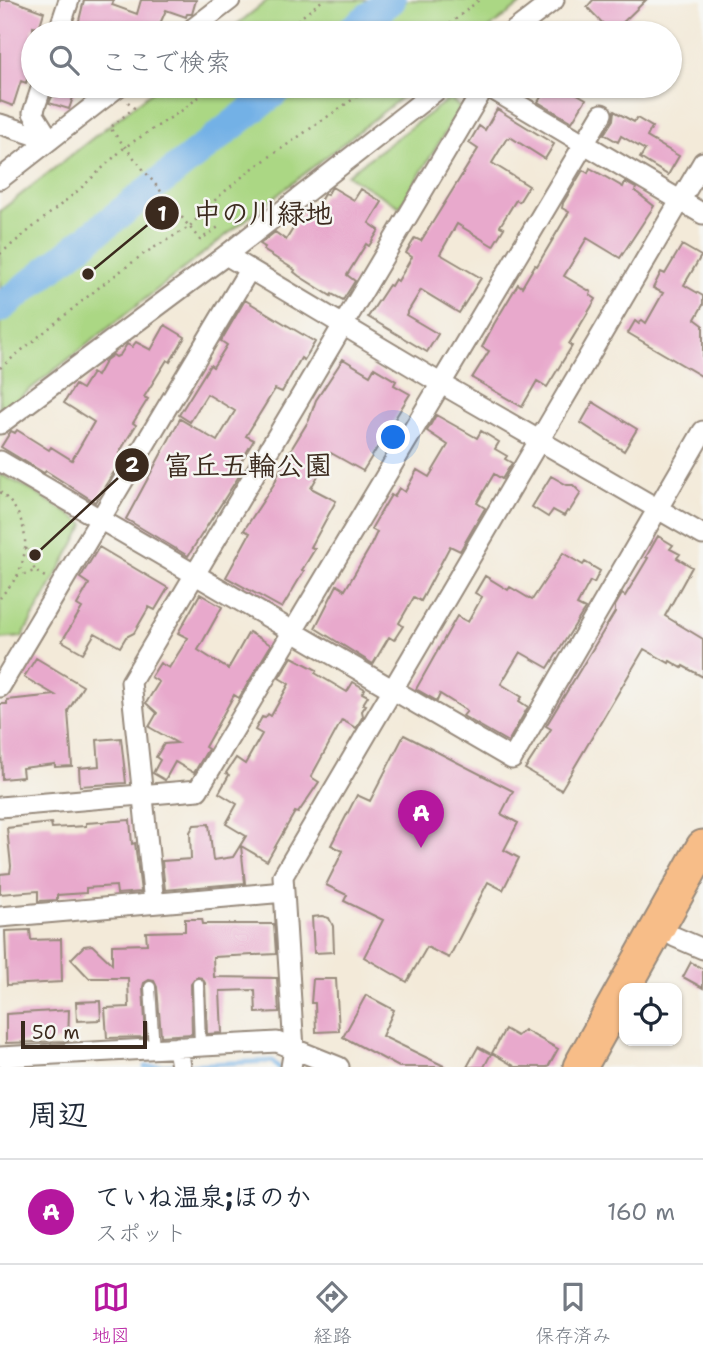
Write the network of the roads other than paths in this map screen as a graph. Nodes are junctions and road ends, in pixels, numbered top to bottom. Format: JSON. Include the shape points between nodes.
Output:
{"nodes":[{"id":1,"x":69,"y":0,"type":"edge"},
{"id":2,"x":230,"y":0,"type":"edge"},
{"id":3,"x":554,"y":0,"type":"edge"},
{"id":4,"x":62,"y":21,"type":"edge"},
{"id":5,"x":203,"y":21,"type":"edge"},
{"id":6,"x":527,"y":21,"type":"edge"},
{"id":7,"x":38,"y":98,"type":"edge"},
{"id":8,"x":114,"y":98,"type":"edge"},
{"id":9,"x":427,"y":98,"type":"edge"},
{"id":10,"x":479,"y":98,"type":"edge"},
{"id":11,"x":506,"y":98,"type":"edge"},
{"id":12,"x":602,"y":114,"type":"dead end"},
{"id":13,"x":0,"y":124,"type":"edge"},
{"id":14,"x":50,"y":140,"type":"junction"},
{"id":15,"x":583,"y":143,"type":"junction"},
{"id":16,"x":703,"y":162,"type":"edge"},
{"id":17,"x":0,"y":179,"type":"edge"},
{"id":18,"x":680,"y":201,"type":"junction"},
{"id":19,"x":703,"y":214,"type":"edge"},
{"id":20,"x":226,"y":255,"type":"junction"},
{"id":21,"x":249,"y":270,"type":"junction"},
{"id":22,"x":343,"y":325,"type":"junction"},
{"id":23,"x":440,"y":383,"type":"junction"},
{"id":24,"x":0,"y":424,"type":"edge"},
{"id":25,"x":703,"y":431,"type":"edge"},
{"id":26,"x":539,"y":442,"type":"junction"},
{"id":27,"x":0,"y":461,"type":"edge"},
{"id":28,"x":658,"y":508,"type":"junction"},
{"id":29,"x":100,"y":520,"type":"junction"},
{"id":30,"x":703,"y":535,"type":"edge"},
{"id":31,"x":194,"y":575,"type":"junction"},
{"id":32,"x":293,"y":632,"type":"junction"},
{"id":33,"x":0,"y":687,"type":"edge"},
{"id":34,"x":394,"y":691,"type":"junction"},
{"id":35,"x":144,"y":795,"type":"junction"},
{"id":36,"x":0,"y":807,"type":"edge"},
{"id":37,"x":703,"y":847,"type":"edge"},
{"id":38,"x":703,"y":888,"type":"edge"},
{"id":39,"x":285,"y":892,"type":"junction"},
{"id":40,"x":154,"y":903,"type":"junction"},
{"id":41,"x":0,"y":917,"type":"edge"},
{"id":42,"x":689,"y":943,"type":"edge"},
{"id":43,"x":627,"y":983,"type":"edge"},
{"id":44,"x":651,"y":983,"type":"edge"},
{"id":45,"x":198,"y":984,"type":"dead end"},
{"id":46,"x":150,"y":988,"type":"dead end"},
{"id":47,"x":619,"y":997,"type":"edge"},
{"id":48,"x":619,"y":1038,"type":"edge"},
{"id":49,"x":200,"y":1046,"type":"junction"},
{"id":50,"x":154,"y":1049,"type":"junction"},
{"id":51,"x":0,"y":1057,"type":"edge"},
{"id":52,"x":180,"y":1057,"type":"edge"},
{"id":53,"x":293,"y":1058,"type":"edge"},
{"id":54,"x":339,"y":1067,"type":"edge"},
{"id":55,"x":580,"y":1067,"type":"edge"},
{"id":56,"x":604,"y":1067,"type":"edge"}],
"edges":[{"from":1,"to":4,"type":"street"},
{"from":2,"to":5,"type":"street"},
{"from":3,"to":6,"type":"street"},
{"from":7,"to":14,"type":"street","via":[[33,113]]},
{"from":8,"to":14,"type":"street"},
{"from":9,"to":20,"type":"street"},
{"from":10,"to":22,"type":"street"},
{"from":11,"to":15,"type":"street"},
{"from":12,"to":15,"type":"street"},
{"from":13,"to":14,"type":"street"},
{"from":14,"to":17,"type":"street"},
{"from":15,"to":18,"type":"street"},
{"from":15,"to":23,"type":"street"},
{"from":16,"to":18,"type":"street"},
{"from":18,"to":19,"type":"street"},
{"from":18,"to":26,"type":"street"},
{"from":20,"to":21,"type":"street"},
{"from":20,"to":24,"type":"street"},
{"from":21,"to":22,"type":"street"},
{"from":21,"to":29,"type":"street"},
{"from":22,"to":23,"type":"street"},
{"from":22,"to":31,"type":"street"},
{"from":23,"to":26,"type":"street"},
{"from":23,"to":32,"type":"street"},
{"from":25,"to":28,"type":"street"},
{"from":26,"to":28,"type":"street"},
{"from":26,"to":34,"type":"street"},
{"from":27,"to":29,"type":"street"},
{"from":28,"to":30,"type":"street"},
{"from":28,"to":34,"type":"street","via":[[512,759]]},
{"from":29,"to":31,"type":"street"},
{"from":29,"to":33,"type":"street"},
{"from":31,"to":32,"type":"street"},
{"from":31,"to":35,"type":"street","via":[[131,682]]},
{"from":32,"to":34,"type":"street"},
{"from":32,"to":35,"type":"street","via":[[198,790]]},
{"from":34,"to":39,"type":"street","via":[[283,876]]},
{"from":35,"to":36,"type":"street"},
{"from":35,"to":40,"type":"street"},
{"from":37,"to":43,"type":"highway"},
{"from":38,"to":42,"type":"highway"},
{"from":39,"to":40,"type":"street"},
{"from":39,"to":53,"type":"street"},
{"from":40,"to":41,"type":"street"},
{"from":42,"to":44,"type":"highway"},
{"from":45,"to":49,"type":"lane"},
{"from":46,"to":50,"type":"lane"},
{"from":47,"to":55,"type":"highway"},
{"from":48,"to":56,"type":"highway"},
{"from":49,"to":52,"type":"street"},
{"from":49,"to":53,"type":"street","via":[[277,1042]]},
{"from":50,"to":51,"type":"street"},
{"from":50,"to":52,"type":"street"},
{"from":53,"to":54,"type":"street"}]}
